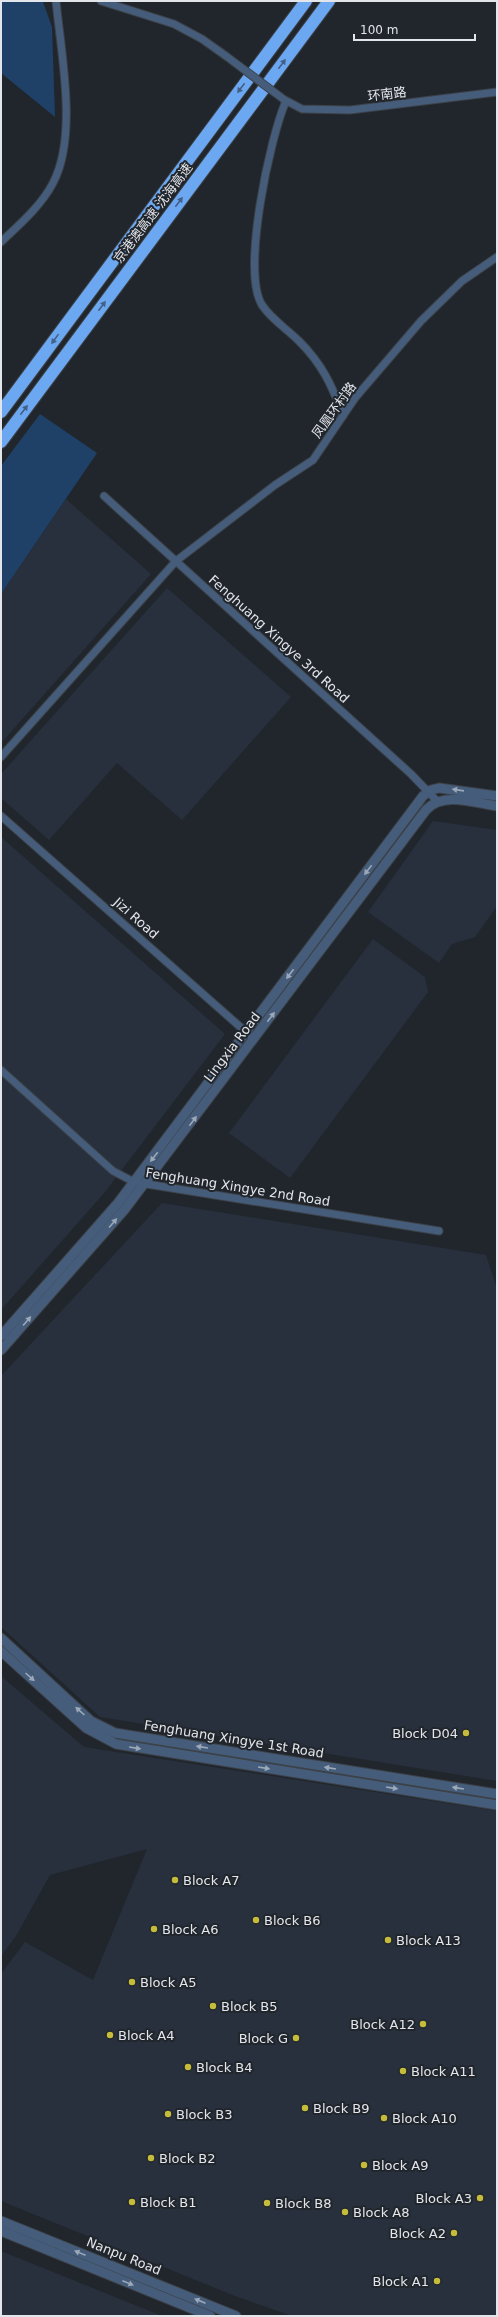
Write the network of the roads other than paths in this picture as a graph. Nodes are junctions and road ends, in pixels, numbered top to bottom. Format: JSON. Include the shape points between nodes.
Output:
{"nodes":[{"id":1,"x":56,"y":1,"type":"edge"},
{"id":2,"x":101,"y":1,"type":"edge"},
{"id":3,"x":306,"y":1,"type":"edge"},
{"id":4,"x":328,"y":1,"type":"edge"},
{"id":5,"x":497,"y":92,"type":"edge"},
{"id":6,"x":284,"y":99,"type":"junction"},
{"id":7,"x":1,"y":242,"type":"edge"},
{"id":8,"x":497,"y":257,"type":"edge"},
{"id":9,"x":3,"y":409,"type":"edge"},
{"id":10,"x":343,"y":416,"type":"junction"},
{"id":11,"x":1,"y":442,"type":"edge"},
{"id":12,"x":104,"y":496,"type":"dead end"},
{"id":13,"x":176,"y":561,"type":"junction"},
{"id":14,"x":1,"y":757,"type":"edge"},
{"id":15,"x":428,"y":791,"type":"junction"},
{"id":16,"x":497,"y":796,"type":"edge"},
{"id":17,"x":437,"y":801,"type":"junction"},
{"id":18,"x":497,"y":806,"type":"edge"},
{"id":19,"x":1,"y":816,"type":"edge"},
{"id":20,"x":247,"y":1032,"type":"junction"},
{"id":21,"x":254,"y":1039,"type":"junction"},
{"id":22,"x":1,"y":1070,"type":"edge"},
{"id":23,"x":134,"y":1182,"type":"junction"},
{"id":24,"x":144,"y":1185,"type":"junction"},
{"id":25,"x":439,"y":1231,"type":"dead end"},
{"id":26,"x":1,"y":1336,"type":"edge"},
{"id":27,"x":1,"y":1350,"type":"edge"},
{"id":28,"x":1,"y":1638,"type":"edge"},
{"id":29,"x":1,"y":1650,"type":"edge"},
{"id":30,"x":497,"y":1794,"type":"edge"},
{"id":31,"x":497,"y":1805,"type":"edge"},
{"id":32,"x":1,"y":2221,"type":"edge"},
{"id":33,"x":1,"y":2231,"type":"edge"},
{"id":34,"x":210,"y":2316,"type":"edge"},
{"id":35,"x":236,"y":2316,"type":"edge"}],
"edges":[{"from":1,"to":7,"type":"street","via":[[67,118],[62,160],[54,182],[42,201]]},
{"from":2,"to":6,"type":"street","name":"环南路","bridge":true,"via":[[174,24],[202,39]]},
{"from":3,"to":9,"type":"highway","name":"京港澳高速 沈海高速","one_way":true},
{"from":11,"to":4,"type":"highway","name":"京港澳高速 沈海高速","one_way":true},
{"from":5,"to":6,"type":"street","name":"环南路","via":[[350,110],[302,108]]},
{"from":6,"to":10,"type":"street","via":[[260,206],[255,248],[257,290],[268,313],[300,342],[321,366]]},
{"from":8,"to":10,"type":"street","name":"凤凰环村路","via":[[462,281],[422,321],[355,398]]},
{"from":10,"to":13,"type":"street","name":"凤凰环村路","via":[[313,460],[275,485]]},
{"from":12,"to":13,"type":"street","name":"Fenghuang Xingye 3rd Road"},
{"from":13,"to":14,"type":"street","name":"凤凰环村路"},
{"from":13,"to":15,"type":"street","name":"Fenghuang Xingye 3rd Road"},
{"from":16,"to":15,"type":"street","one_way":true,"via":[[444,788]]},
{"from":15,"to":17,"type":"street","name":"Fenghuang Xingye 3rd Road"},
{"from":15,"to":20,"type":"street","name":"Lingxia Road","one_way":true},
{"from":17,"to":18,"type":"street"},
{"from":21,"to":17,"type":"street","name":"Lingxia Road","one_way":true,"via":[[426,810]]},
{"from":19,"to":20,"type":"street","name":"Jizi Road"},
{"from":20,"to":21,"type":"street","name":"Jizi Road"},
{"from":20,"to":23,"type":"street","name":"Lingxia Road","one_way":true},
{"from":24,"to":21,"type":"street","name":"Lingxia Road","one_way":true},
{"from":22,"to":23,"type":"street","name":"Fenghuang Xingye 2nd Road","via":[[113,1171]]},
{"from":23,"to":24,"type":"street","name":"Fenghuang Xingye 2nd Road"},
{"from":23,"to":26,"type":"street","name":"Lingxia Road"},
{"from":24,"to":25,"type":"street","name":"Fenghuang Xingye 2nd Road"},
{"from":27,"to":24,"type":"street","name":"Lingxia Road","one_way":true},
{"from":30,"to":28,"type":"street","name":"Fenghuang Xingye 1st Road","one_way":true,"via":[[115,1733],[91,1721]]},
{"from":29,"to":31,"type":"street","name":"Fenghuang Xingye 1st Road","one_way":true,"via":[[86,1728],[116,1744]]},
{"from":35,"to":32,"type":"street","name":"Nanpu Road","one_way":true},
{"from":33,"to":34,"type":"street","name":"Nanpu Road","one_way":true}]}
